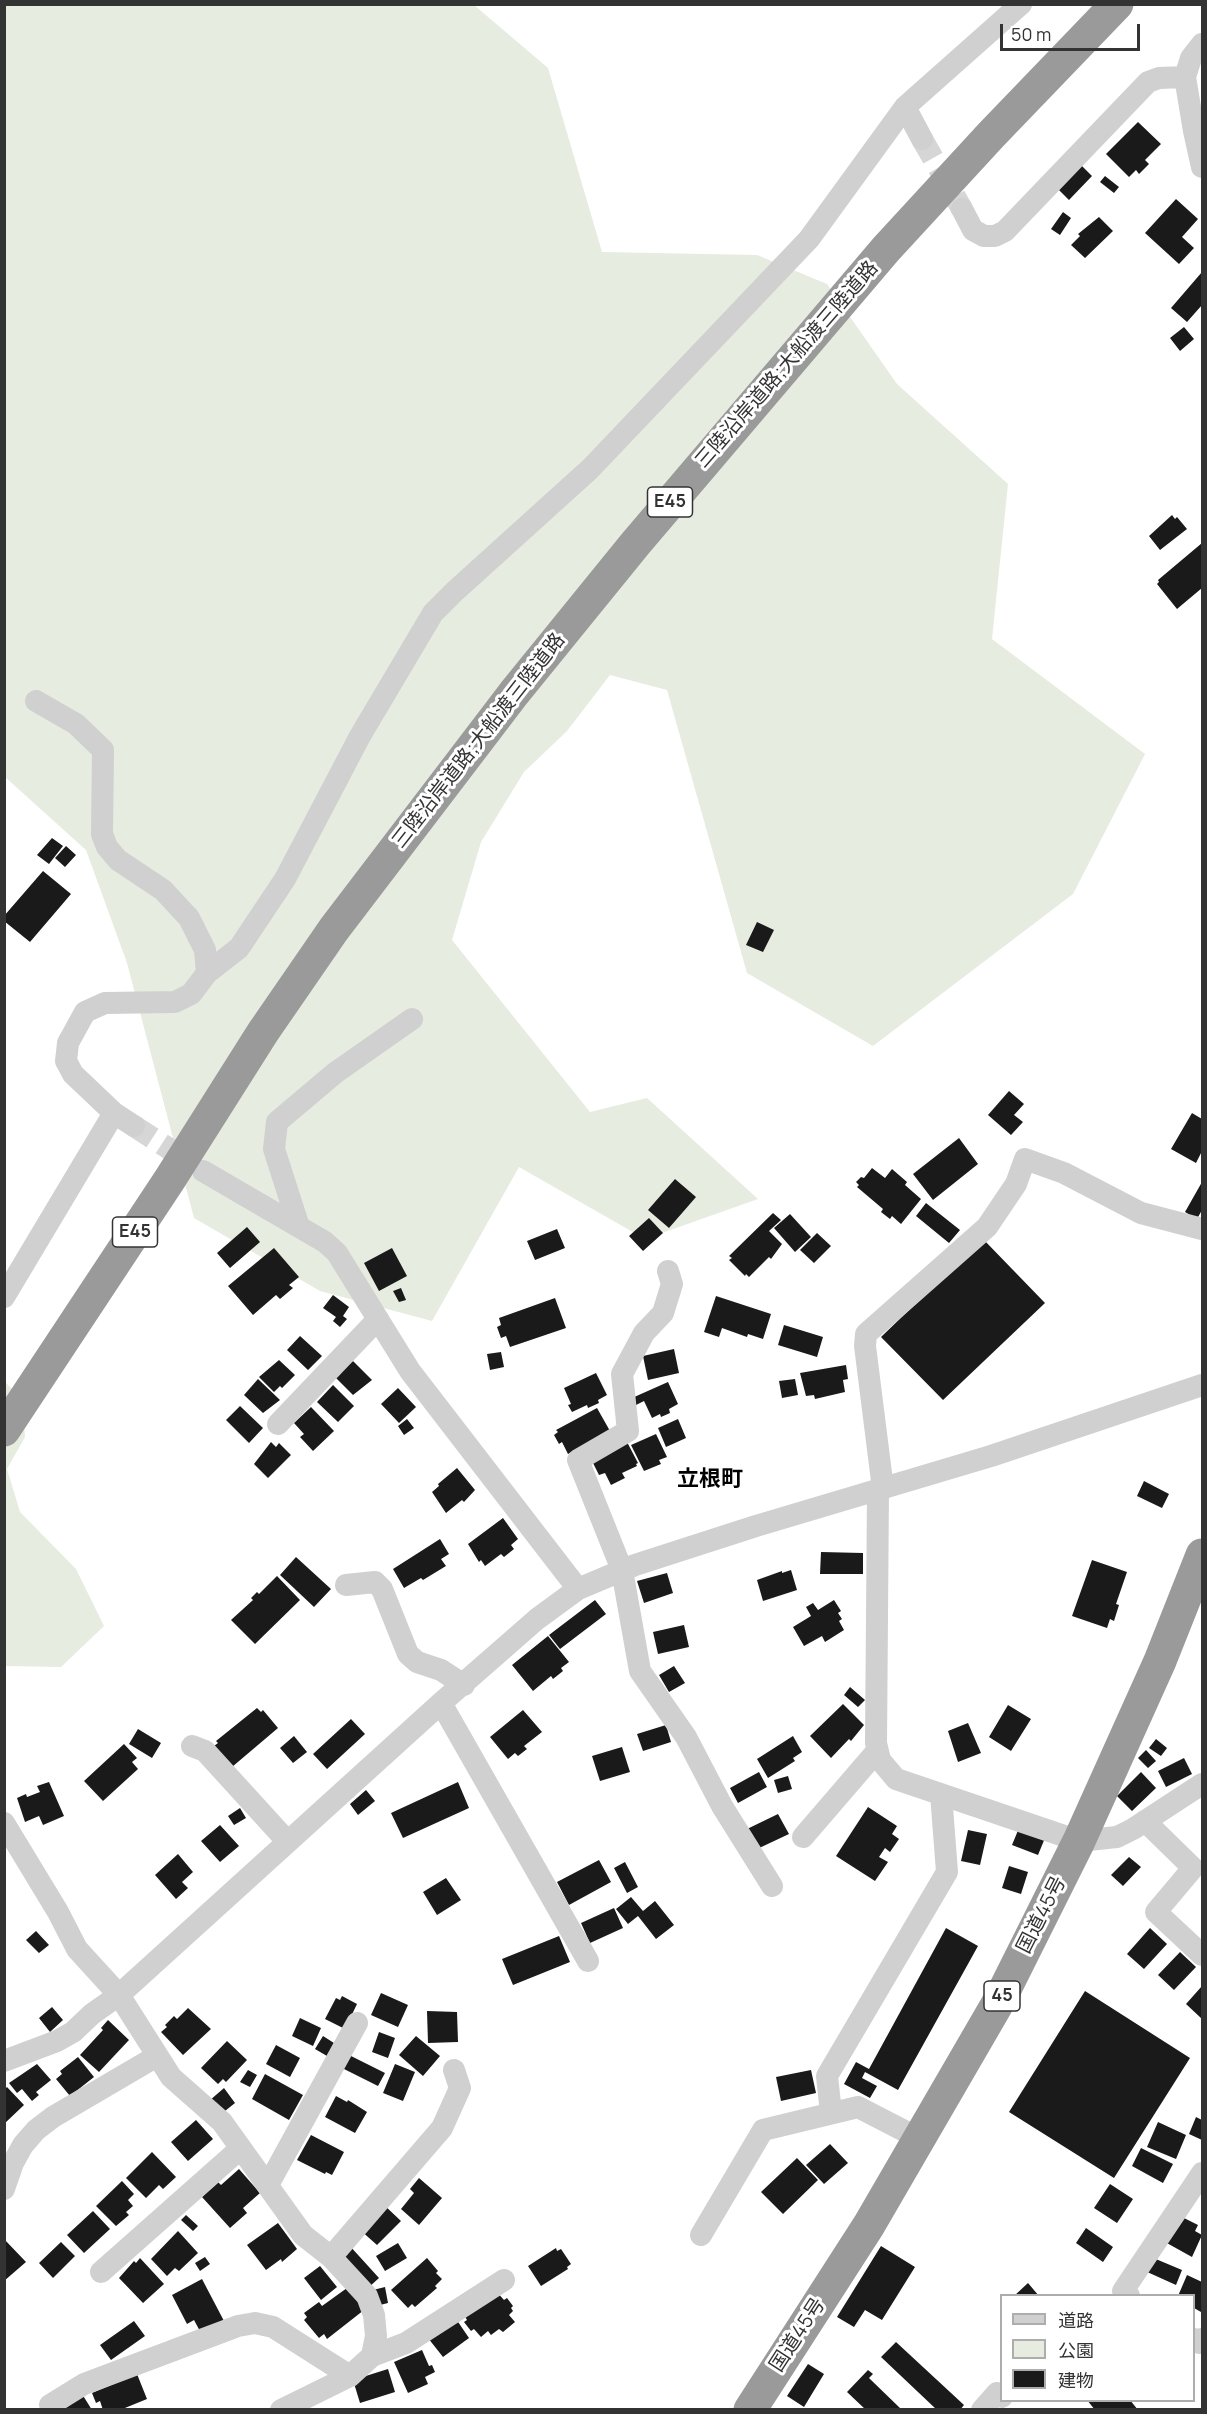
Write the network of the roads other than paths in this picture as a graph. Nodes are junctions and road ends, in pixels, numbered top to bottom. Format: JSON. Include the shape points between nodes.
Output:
{"nodes":[{"id":1,"x":1021,"y":4,"type":"edge"},
{"id":2,"x":1117,"y":4,"type":"edge"},
{"id":3,"x":1203,"y":44,"type":"edge"},
{"id":4,"x":1185,"y":77,"type":"junction"},
{"id":5,"x":906,"y":107,"type":"junction"},
{"id":6,"x":921,"y":139,"type":"tunnel mouth"},
{"id":7,"x":1203,"y":167,"type":"edge"},
{"id":8,"x":962,"y":209,"type":"tunnel mouth"},
{"id":9,"x":36,"y":701,"type":"dead end"},
{"id":10,"x":207,"y":973,"type":"junction"},
{"id":11,"x":412,"y":1019,"type":"dead end"},
{"id":12,"x":262,"y":1032,"type":"junction"},
{"id":13,"x":114,"y":1113,"type":"junction"},
{"id":14,"x":134,"y":1125,"type":"tunnel mouth"},
{"id":15,"x":203,"y":1171,"type":"tunnel mouth"},
{"id":16,"x":299,"y":1227,"type":"junction"},
{"id":17,"x":1203,"y":1229,"type":"edge"},
{"id":18,"x":668,"y":1271,"type":"dead end"},
{"id":19,"x":4,"y":1297,"type":"edge"},
{"id":20,"x":378,"y":1319,"type":"junction"},
{"id":21,"x":1203,"y":1385,"type":"edge"},
{"id":22,"x":4,"y":1394,"type":"edge"},
{"id":23,"x":278,"y":1424,"type":"dead end"},
{"id":24,"x":4,"y":1430,"type":"edge"},
{"id":25,"x":881,"y":1489,"type":"junction"},
{"id":26,"x":1203,"y":1555,"type":"edge"},
{"id":27,"x":622,"y":1570,"type":"junction"},
{"id":28,"x":346,"y":1585,"type":"dead end"},
{"id":29,"x":578,"y":1589,"type":"junction"},
{"id":30,"x":464,"y":1685,"type":"junction"},
{"id":31,"x":441,"y":1703,"type":"junction"},
{"id":32,"x":192,"y":1746,"type":"dead end"},
{"id":33,"x":881,"y":1760,"type":"junction"},
{"id":34,"x":1203,"y":1784,"type":"edge"},
{"id":35,"x":941,"y":1794,"type":"junction"},
{"id":36,"x":1145,"y":1821,"type":"junction"},
{"id":37,"x":4,"y":1823,"type":"edge"},
{"id":38,"x":803,"y":1837,"type":"dead end"},
{"id":39,"x":287,"y":1841,"type":"junction"},
{"id":40,"x":1079,"y":1841,"type":"junction"},
{"id":41,"x":772,"y":1886,"type":"dead end"},
{"id":42,"x":1203,"y":1955,"type":"edge"},
{"id":43,"x":588,"y":1961,"type":"dead end"},
{"id":44,"x":119,"y":1995,"type":"junction"},
{"id":45,"x":357,"y":2023,"type":"dead end"},
{"id":46,"x":157,"y":2056,"type":"junction"},
{"id":47,"x":4,"y":2061,"type":"edge"},
{"id":48,"x":454,"y":2070,"type":"dead end"},
{"id":49,"x":831,"y":2113,"type":"junction"},
{"id":50,"x":920,"y":2139,"type":"junction"},
{"id":51,"x":241,"y":2148,"type":"junction"},
{"id":52,"x":1203,"y":2173,"type":"edge"},
{"id":53,"x":268,"y":2185,"type":"junction"},
{"id":54,"x":4,"y":2189,"type":"edge"},
{"id":55,"x":701,"y":2235,"type":"dead end"},
{"id":56,"x":331,"y":2257,"type":"junction"},
{"id":57,"x":101,"y":2272,"type":"dead end"},
{"id":58,"x":504,"y":2280,"type":"dead end"},
{"id":59,"x":1128,"y":2294,"type":"edge"},
{"id":60,"x":372,"y":2356,"type":"junction"},
{"id":61,"x":350,"y":2376,"type":"junction"},
{"id":62,"x":1000,"y":2395,"type":"edge"},
{"id":63,"x":50,"y":2405,"type":"dead end"},
{"id":64,"x":281,"y":2409,"type":"edge"},
{"id":65,"x":750,"y":2409,"type":"edge"},
{"id":66,"x":982,"y":2409,"type":"edge"}],
"edges":[{"from":1,"to":5,"type":"street"},
{"from":2,"to":12,"type":"highway","name":"三陸沿岸道路;大船渡三陸道路","number":"E45","via":[[886,249],[635,544],[507,702],[334,929]]},
{"from":3,"to":4,"type":"street","via":[[1191,58]]},
{"from":4,"to":7,"type":"street"},
{"from":4,"to":8,"type":"street","via":[[1148,82],[1005,231],[984,236],[973,230]]},
{"from":5,"to":6,"type":"street"},
{"from":5,"to":10,"type":"street","via":[[809,239],[590,469],[433,613],[360,736],[285,879],[239,948]]},
{"from":9,"to":10,"type":"street","via":[[75,724],[103,750],[102,834],[106,847],[118,860],[163,890],[189,918],[205,950]]},
{"from":10,"to":13,"type":"street","via":[[191,994],[175,1002],[105,1003],[86,1012],[69,1043],[66,1061],[73,1074]]},
{"from":11,"to":16,"type":"street","via":[[335,1073],[277,1122],[274,1149]]},
{"from":12,"to":22,"type":"highway","name":"三陸沿岸道路;大船渡三陸道路","number":"E45","via":[[156,1170]]},
{"from":12,"to":24,"type":"highway","name":"三陸沿岸道路;大船渡三陸道路","number":"E45"},
{"from":13,"to":14,"type":"street"},
{"from":13,"to":19,"type":"street"},
{"from":15,"to":16,"type":"street"},
{"from":16,"to":20,"type":"street","via":[[337,1253]]},
{"from":17,"to":25,"type":"street","via":[[1137,1211],[1064,1173],[1025,1158],[1016,1184],[987,1227],[866,1334]]},
{"from":18,"to":27,"type":"street","via":[[672,1284],[663,1313],[644,1334],[622,1374],[628,1431],[578,1460]]},
{"from":20,"to":23,"type":"street"},
{"from":20,"to":29,"type":"street","via":[[410,1371]]},
{"from":21,"to":25,"type":"street"},
{"from":25,"to":27,"type":"street"},
{"from":25,"to":33,"type":"street"},
{"from":26,"to":40,"type":"highway","name":"国道45号","number":"45"},
{"from":27,"to":29,"type":"street"},
{"from":27,"to":41,"type":"street","via":[[640,1671],[686,1737],[722,1806]]},
{"from":28,"to":30,"type":"street","via":[[375,1582],[382,1589],[408,1654]]},
{"from":29,"to":30,"type":"street","via":[[537,1619]]},
{"from":30,"to":31,"type":"street"},
{"from":31,"to":39,"type":"street"},
{"from":31,"to":43,"type":"street"},
{"from":32,"to":39,"type":"street","via":[[205,1751]]},
{"from":33,"to":35,"type":"street","via":[[896,1779]]},
{"from":33,"to":38,"type":"street"},
{"from":34,"to":36,"type":"street"},
{"from":35,"to":40,"type":"street"},
{"from":35,"to":49,"type":"street","via":[[947,1872],[827,2076]]},
{"from":36,"to":40,"type":"street","via":[[1118,1837]]},
{"from":36,"to":42,"type":"street","via":[[1193,1868],[1156,1912]]},
{"from":37,"to":44,"type":"street","via":[[77,1949]]},
{"from":39,"to":44,"type":"street"},
{"from":40,"to":50,"type":"highway","name":"国道45号","number":"45","via":[[999,2001]]},
{"from":44,"to":46,"type":"street"},
{"from":44,"to":47,"type":"street","via":[[57,2042]]},
{"from":45,"to":53,"type":"street"},
{"from":46,"to":51,"type":"street","via":[[171,2077],[222,2122]]},
{"from":46,"to":54,"type":"street","via":[[36,2130],[13,2163]]},
{"from":48,"to":56,"type":"street","via":[[460,2088],[442,2128]]},
{"from":49,"to":50,"type":"street","via":[[858,2107]]},
{"from":49,"to":55,"type":"street","via":[[763,2130]]},
{"from":50,"to":65,"type":"highway","name":"国道45号","number":"45"},
{"from":51,"to":53,"type":"street"},
{"from":51,"to":57,"type":"street"},
{"from":52,"to":59,"type":"street","via":[[1123,2291]]},
{"from":53,"to":56,"type":"street","via":[[303,2235]]},
{"from":56,"to":60,"type":"street","via":[[367,2296],[376,2336]]},
{"from":58,"to":60,"type":"street","via":[[406,2343]]},
{"from":60,"to":61,"type":"street"},
{"from":61,"to":63,"type":"street","via":[[273,2327],[255,2323],[84,2384]]},
{"from":61,"to":64,"type":"street"},
{"from":62,"to":66,"type":"street","via":[[997,2393]]}]}
